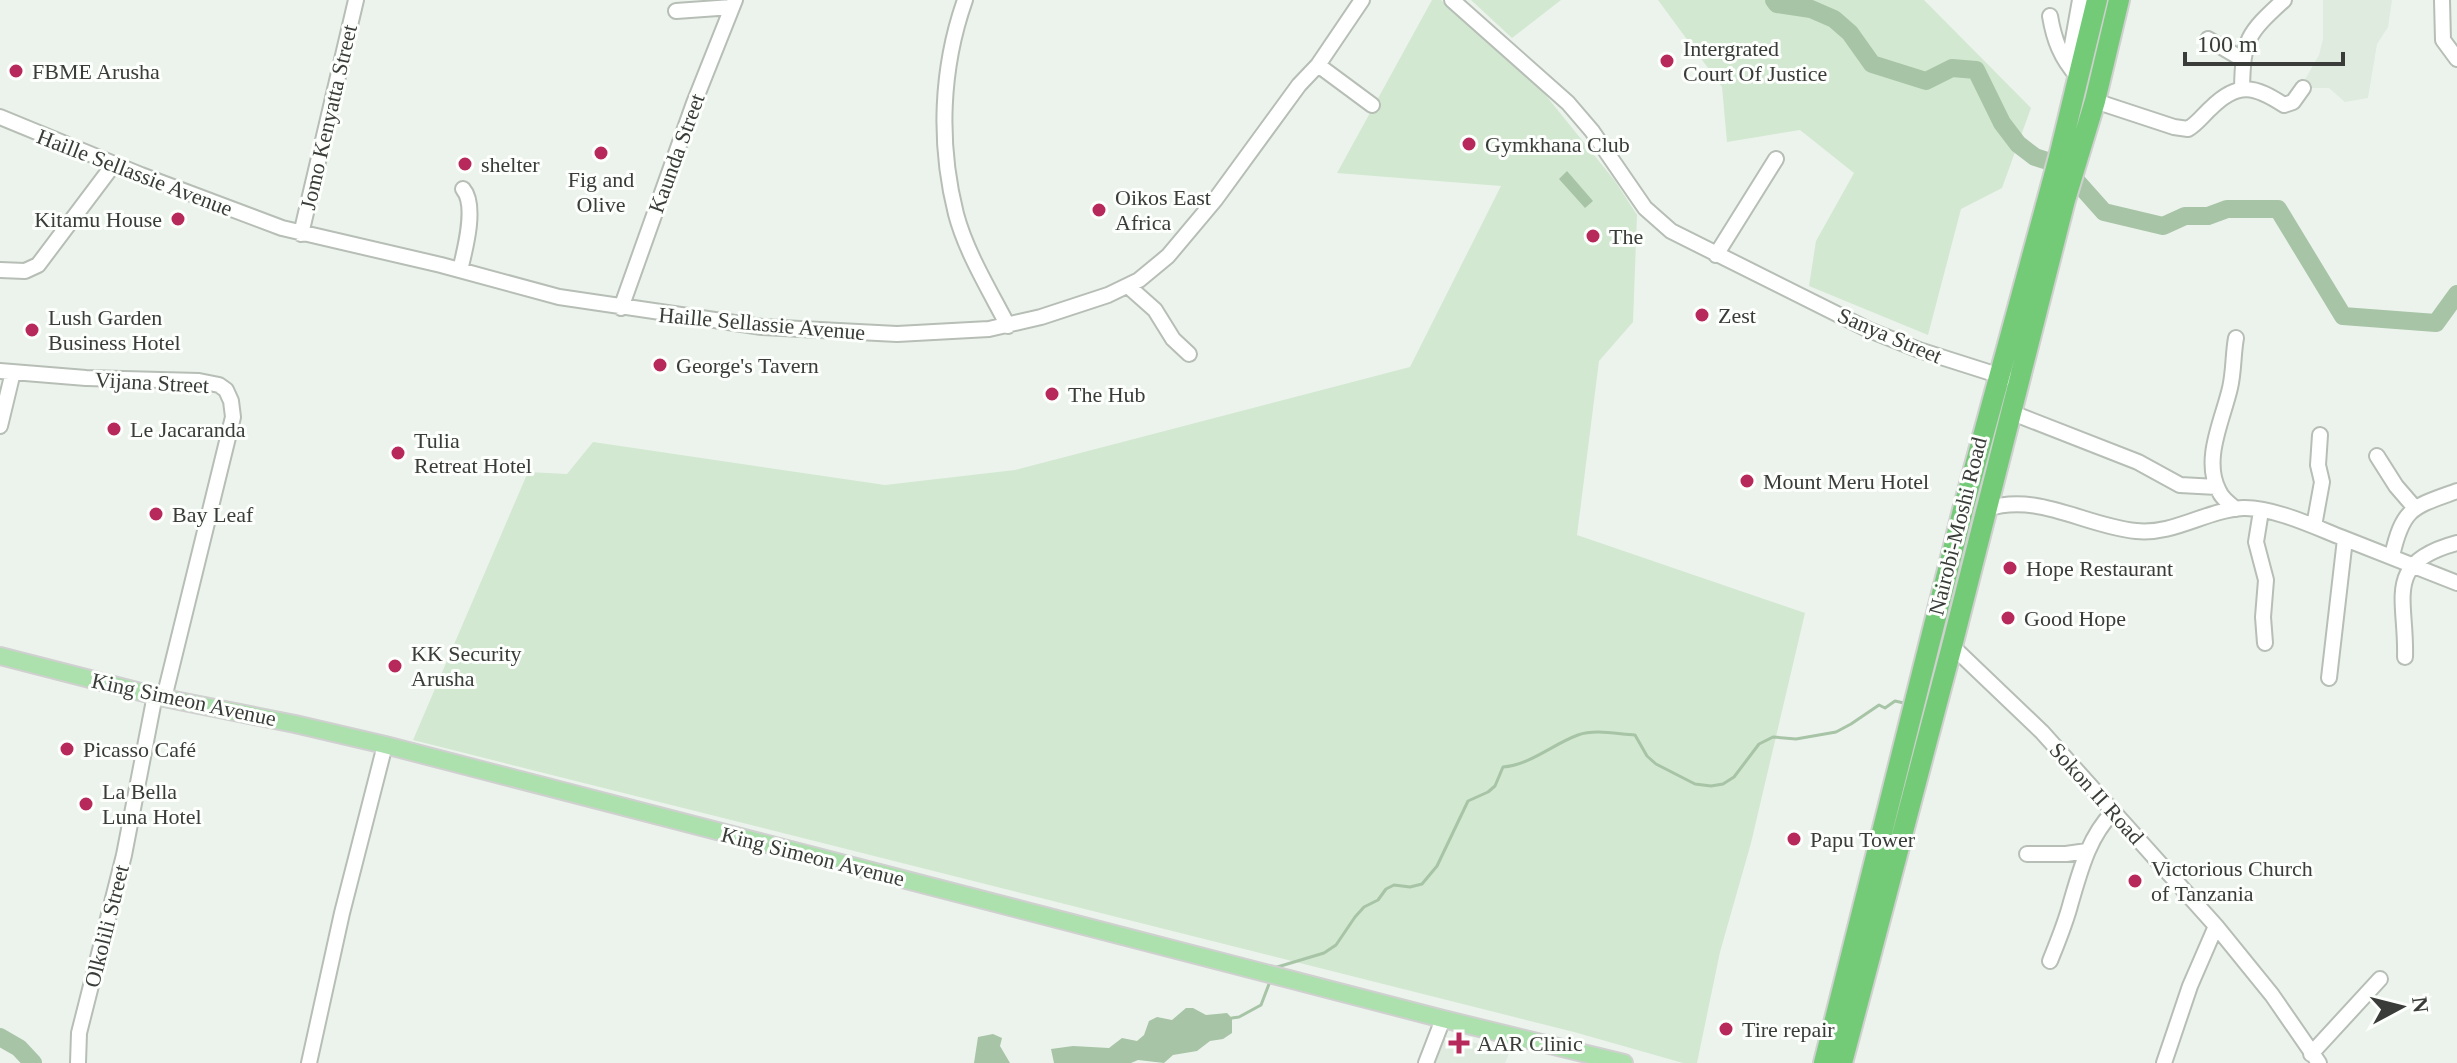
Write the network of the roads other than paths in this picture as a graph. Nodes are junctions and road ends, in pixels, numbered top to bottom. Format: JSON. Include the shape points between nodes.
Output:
{"nodes":[{"id":1,"x":356,"y":0,"type":"edge"},
{"id":2,"x":965,"y":0,"type":"edge"},
{"id":3,"x":1362,"y":0,"type":"edge"},
{"id":4,"x":1452,"y":0,"type":"edge"},
{"id":5,"x":2080,"y":0,"type":"edge"},
{"id":6,"x":2097,"y":0,"type":"edge"},
{"id":7,"x":2119,"y":0,"type":"edge"},
{"id":8,"x":2284,"y":0,"type":"edge"},
{"id":9,"x":2442,"y":0,"type":"edge"},
{"id":10,"x":734,"y":3,"type":"edge"},
{"id":11,"x":676,"y":11,"type":"dead end"},
{"id":12,"x":2050,"y":16,"type":"dead end"},
{"id":13,"x":2208,"y":39,"type":"dead end"},
{"id":14,"x":2242,"y":59,"type":"junction"},
{"id":15,"x":2457,"y":59,"type":"edge"},
{"id":16,"x":1318,"y":65,"type":"junction"},
{"id":17,"x":2079,"y":74,"type":"junction"},
{"id":18,"x":2303,"y":88,"type":"dead end"},
{"id":19,"x":2242,"y":89,"type":"junction"},
{"id":20,"x":2095,"y":101,"type":"junction"},
{"id":21,"x":1372,"y":105,"type":"dead end"},
{"id":22,"x":0,"y":117,"type":"edge"},
{"id":23,"x":1776,"y":159,"type":"dead end"},
{"id":24,"x":114,"y":164,"type":"junction"},
{"id":25,"x":2066,"y":164,"type":"junction"},
{"id":26,"x":463,"y":189,"type":"dead end"},
{"id":27,"x":301,"y":234,"type":"junction"},
{"id":28,"x":1716,"y":255,"type":"junction"},
{"id":29,"x":0,"y":270,"type":"edge"},
{"id":30,"x":460,"y":270,"type":"junction"},
{"id":31,"x":1128,"y":286,"type":"junction"},
{"id":32,"x":621,"y":308,"type":"junction"},
{"id":33,"x":1008,"y":326,"type":"junction"},
{"id":34,"x":2236,"y":338,"type":"dead end"},
{"id":35,"x":1189,"y":354,"type":"dead end"},
{"id":36,"x":7,"y":371,"type":"edge"},
{"id":37,"x":2008,"y":379,"type":"junction"},
{"id":38,"x":2010,"y":412,"type":"junction"},
{"id":39,"x":0,"y":426,"type":"edge"},
{"id":40,"x":2320,"y":435,"type":"dead end"},
{"id":41,"x":2377,"y":456,"type":"dead end"},
{"id":42,"x":2217,"y":487,"type":"junction"},
{"id":43,"x":2457,"y":491,"type":"edge"},
{"id":44,"x":2415,"y":508,"type":"junction"},
{"id":45,"x":1987,"y":509,"type":"junction"},
{"id":46,"x":2236,"y":509,"type":"junction"},
{"id":47,"x":2261,"y":511,"type":"junction"},
{"id":48,"x":2314,"y":526,"type":"junction"},
{"id":49,"x":2345,"y":539,"type":"junction"},
{"id":50,"x":2457,"y":543,"type":"edge"},
{"id":51,"x":2392,"y":556,"type":"junction"},
{"id":52,"x":2413,"y":564,"type":"junction"},
{"id":53,"x":2457,"y":583,"type":"edge"},
{"id":54,"x":2265,"y":643,"type":"dead end"},
{"id":55,"x":1952,"y":646,"type":"junction"},
{"id":56,"x":0,"y":656,"type":"edge"},
{"id":57,"x":2405,"y":657,"type":"dead end"},
{"id":58,"x":2329,"y":678,"type":"dead end"},
{"id":59,"x":160,"y":697,"type":"junction"},
{"id":60,"x":385,"y":745,"type":"junction"},
{"id":61,"x":2113,"y":812,"type":"junction"},
{"id":62,"x":2087,"y":851,"type":"junction"},
{"id":63,"x":2027,"y":854,"type":"dead end"},
{"id":64,"x":2216,"y":926,"type":"junction"},
{"id":65,"x":2050,"y":961,"type":"dead end"},
{"id":66,"x":2380,"y":979,"type":"dead end"},
{"id":67,"x":1443,"y":1019,"type":"junction"},
{"id":68,"x":2315,"y":1058,"type":"edge"},
{"id":69,"x":78,"y":1063,"type":"edge"},
{"id":70,"x":309,"y":1063,"type":"edge"},
{"id":71,"x":1426,"y":1063,"type":"edge"},
{"id":72,"x":1624,"y":1063,"type":"edge"},
{"id":73,"x":1824,"y":1063,"type":"edge"},
{"id":74,"x":1842,"y":1063,"type":"edge"},
{"id":75,"x":2164,"y":1063,"type":"edge"}],
"edges":[{"from":1,"to":27,"type":"street","name":"Jomo Kenyatta Street"},
{"from":2,"to":33,"type":"street","via":[[945,86],[946,153],[956,215]]},
{"from":3,"to":16,"type":"street","name":"Haille Sellassie Avenue"},
{"from":4,"to":28,"type":"street","name":"Sanya Street","via":[[1568,103],[1645,208],[1671,231]]},
{"from":5,"to":17,"type":"street","via":[[2072,45]]},
{"from":6,"to":17,"type":"highway","name":"Nairobi-Moshi Road"},
{"from":7,"to":20,"type":"highway","name":"Nairobi-Moshi Road"},
{"from":8,"to":14,"type":"street","via":[[2248,39]]},
{"from":9,"to":15,"type":"street","via":[[2443,40]]},
{"from":10,"to":11,"type":"street"},
{"from":10,"to":32,"type":"street","name":"Kaunda Street"},
{"from":12,"to":17,"type":"street","via":[[2053,38],[2065,62]]},
{"from":13,"to":14,"type":"street"},
{"from":14,"to":19,"type":"street"},
{"from":16,"to":21,"type":"street"},
{"from":16,"to":31,"type":"street","name":"Haille Sellassie Avenue","via":[[1185,237]]},
{"from":17,"to":25,"type":"highway","name":"Nairobi-Moshi Road"},
{"from":18,"to":19,"type":"street","via":[[2284,105],[2262,91]]},
{"from":19,"to":20,"type":"street","via":[[2225,95],[2188,129]]},
{"from":20,"to":25,"type":"highway","name":"Nairobi-Moshi Road"},
{"from":22,"to":24,"type":"street","name":"Haille Sellassie Avenue"},
{"from":23,"to":28,"type":"street"},
{"from":24,"to":27,"type":"street","name":"Haille Sellassie Avenue"},
{"from":24,"to":29,"type":"street","via":[[38,265],[25,271]]},
{"from":25,"to":37,"type":"highway","name":"Nairobi-Moshi Road"},
{"from":26,"to":30,"type":"street","via":[[470,209]]},
{"from":27,"to":30,"type":"street","name":"Haille Sellassie Avenue"},
{"from":28,"to":37,"type":"street","name":"Sanya Street","via":[[1895,341]]},
{"from":30,"to":32,"type":"street","name":"Haille Sellassie Avenue"},
{"from":31,"to":33,"type":"street","name":"Haille Sellassie Avenue","via":[[1069,310]]},
{"from":31,"to":35,"type":"street","via":[[1155,310]]},
{"from":32,"to":33,"type":"street","name":"Haille Sellassie Avenue","via":[[739,325],[874,333]]},
{"from":34,"to":42,"type":"street","via":[[2215,444]]},
{"from":36,"to":39,"type":"street"},
{"from":36,"to":59,"type":"street","name":"Vijana Street","via":[[199,381],[226,390],[233,417]]},
{"from":37,"to":38,"type":"highway","name":"Nairobi-Moshi Road"},
{"from":37,"to":73,"type":"highway","name":"Nairobi-Moshi Road"},
{"from":38,"to":42,"type":"street","via":[[2138,462],[2180,485]]},
{"from":38,"to":45,"type":"highway","name":"Nairobi-Moshi Road"},
{"from":40,"to":48,"type":"street","via":[[2322,482]]},
{"from":41,"to":44,"type":"street"},
{"from":42,"to":46,"type":"street"},
{"from":43,"to":44,"type":"street"},
{"from":44,"to":51,"type":"street","via":[[2401,524]]},
{"from":45,"to":46,"type":"street","via":[[2026,503],[2146,532]]},
{"from":45,"to":55,"type":"highway","name":"Nairobi-Moshi Road"},
{"from":46,"to":47,"type":"street"},
{"from":47,"to":48,"type":"street"},
{"from":47,"to":54,"type":"street","via":[[2256,542],[2266,580]]},
{"from":48,"to":49,"type":"street"},
{"from":49,"to":51,"type":"street"},
{"from":49,"to":58,"type":"street"},
{"from":50,"to":52,"type":"street"},
{"from":51,"to":52,"type":"street"},
{"from":52,"to":53,"type":"street"},
{"from":52,"to":57,"type":"street","via":[[2403,583]]},
{"from":55,"to":61,"type":"street","name":"Sokon II Road","via":[[2042,732]]},
{"from":55,"to":74,"type":"highway","name":"Nairobi-Moshi Road"},
{"from":56,"to":59,"type":"main road","name":"King Simeon Avenue"},
{"from":59,"to":60,"type":"main road","name":"King Simeon Avenue"},
{"from":59,"to":69,"type":"street","name":"Olkolili Street","via":[[79,1033]]},
{"from":60,"to":67,"type":"main road","name":"King Simeon Avenue"},
{"from":60,"to":70,"type":"street"},
{"from":61,"to":62,"type":"street"},
{"from":61,"to":64,"type":"street","name":"Sokon II Road"},
{"from":62,"to":63,"type":"street"},
{"from":62,"to":65,"type":"street"},
{"from":64,"to":68,"type":"street","name":"Sokon II Road"},
{"from":64,"to":75,"type":"street"},
{"from":66,"to":68,"type":"street"},
{"from":67,"to":71,"type":"street"},
{"from":67,"to":72,"type":"main road","name":"King Simeon Avenue"}]}
